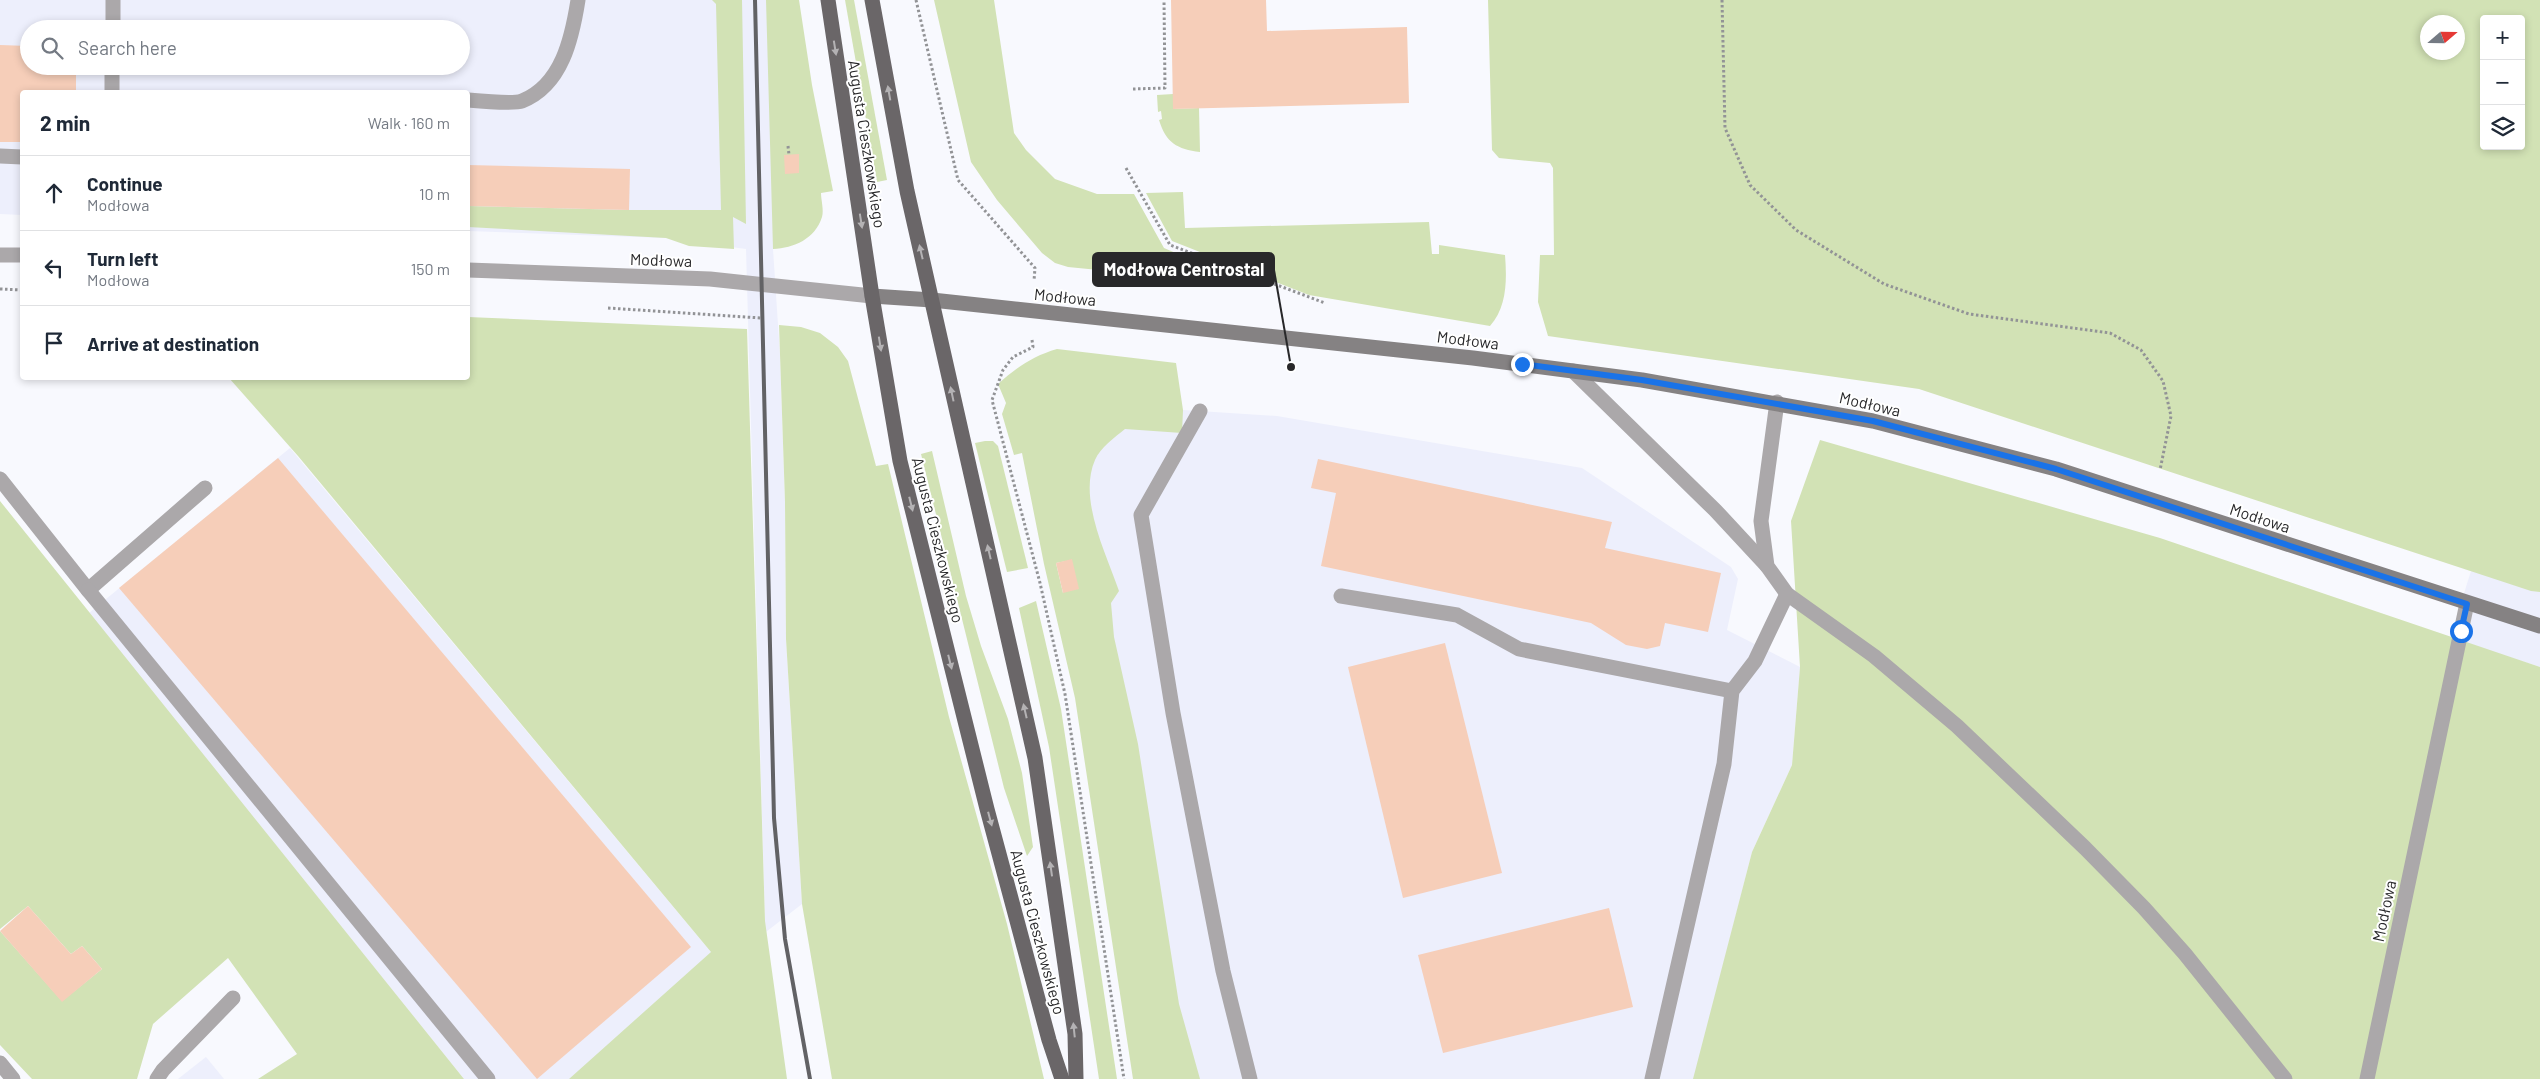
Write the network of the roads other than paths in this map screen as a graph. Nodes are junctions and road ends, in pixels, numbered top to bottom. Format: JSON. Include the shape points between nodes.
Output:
{"nodes":[{"id":1,"x":113,"y":0,"type":"edge"},
{"id":2,"x":578,"y":0,"type":"edge"},
{"id":3,"x":828,"y":0,"type":"edge"},
{"id":4,"x":872,"y":0,"type":"edge"},
{"id":5,"x":113,"y":20,"type":"edge"},
{"id":6,"x":112,"y":75,"type":"edge"},
{"id":7,"x":112,"y":90,"type":"edge"},
{"id":8,"x":470,"y":100,"type":"edge"},
{"id":9,"x":0,"y":156,"type":"edge"},
{"id":10,"x":20,"y":157,"type":"edge"},
{"id":11,"x":0,"y":255,"type":"edge"},
{"id":12,"x":20,"y":255,"type":"edge"},
{"id":13,"x":470,"y":270,"type":"edge"},
{"id":14,"x":872,"y":296,"type":"junction"},
{"id":15,"x":932,"y":300,"type":"junction"},
{"id":16,"x":1573,"y":371,"type":"junction"},
{"id":17,"x":1777,"y":402,"type":"junction"},
{"id":18,"x":1200,"y":411,"type":"dead end"},
{"id":19,"x":0,"y":479,"type":"edge"},
{"id":20,"x":204,"y":488,"type":"dead end"},
{"id":21,"x":1767,"y":566,"type":"junction"},
{"id":22,"x":88,"y":590,"type":"junction"},
{"id":23,"x":1787,"y":594,"type":"junction"},
{"id":24,"x":1341,"y":596,"type":"dead end"},
{"id":25,"x":2467,"y":604,"type":"junction"},
{"id":26,"x":2540,"y":626,"type":"edge"},
{"id":27,"x":1732,"y":691,"type":"junction"},
{"id":28,"x":233,"y":998,"type":"dead end"},
{"id":29,"x":0,"y":1063,"type":"edge"},
{"id":30,"x":13,"y":1079,"type":"edge"},
{"id":31,"x":157,"y":1079,"type":"edge"},
{"id":32,"x":488,"y":1079,"type":"edge"},
{"id":33,"x":1062,"y":1079,"type":"edge"},
{"id":34,"x":1076,"y":1079,"type":"edge"},
{"id":35,"x":1250,"y":1079,"type":"edge"},
{"id":36,"x":1652,"y":1079,"type":"edge"},
{"id":37,"x":2285,"y":1079,"type":"edge"},
{"id":38,"x":2367,"y":1079,"type":"edge"}],
"edges":[{"from":1,"to":5,"type":"street"},
{"from":2,"to":8,"type":"street","via":[[572,34],[553,79],[521,101]]},
{"from":3,"to":14,"type":"main road","name":"Augusta Cieszkowskiego","one_way":true},
{"from":15,"to":4,"type":"main road","name":"Augusta Cieszkowskiego","one_way":true,"via":[[904,177]]},
{"from":6,"to":7,"type":"street"},
{"from":9,"to":10,"type":"street"},
{"from":11,"to":12,"type":"street"},
{"from":13,"to":14,"type":"street","name":"Modłowa","via":[[710,279]]},
{"from":14,"to":15,"type":"street","name":"Modłowa"},
{"from":14,"to":33,"type":"main road","name":"Augusta Cieszkowskiego","one_way":true,"via":[[900,461],[987,809]]},
{"from":15,"to":16,"type":"street","name":"Modłowa"},
{"from":34,"to":15,"type":"main road","name":"Augusta Cieszkowskiego","one_way":true,"via":[[1075,1034],[1035,758]]},
{"from":16,"to":17,"type":"street","name":"Modłowa"},
{"from":16,"to":21,"type":"street","via":[[1715,510]]},
{"from":17,"to":21,"type":"street","via":[[1760,521]]},
{"from":17,"to":25,"type":"street","name":"Modłowa","via":[[1873,421],[2056,469]]},
{"from":18,"to":35,"type":"street","via":[[1142,514],[1178,742],[1223,971]]},
{"from":19,"to":22,"type":"street"},
{"from":20,"to":22,"type":"street"},
{"from":21,"to":23,"type":"street"},
{"from":22,"to":32,"type":"street"},
{"from":23,"to":27,"type":"street","via":[[1755,661]]},
{"from":23,"to":37,"type":"street","via":[[1889,668],[1957,726],[2085,848],[2185,954]]},
{"from":24,"to":27,"type":"street","via":[[1457,614],[1519,650]]},
{"from":25,"to":26,"type":"street","name":"Modłowa"},
{"from":25,"to":38,"type":"street","name":"Modłowa"},
{"from":27,"to":36,"type":"street","via":[[1724,764]]},
{"from":28,"to":31,"type":"street"},
{"from":29,"to":30,"type":"street"}]}
